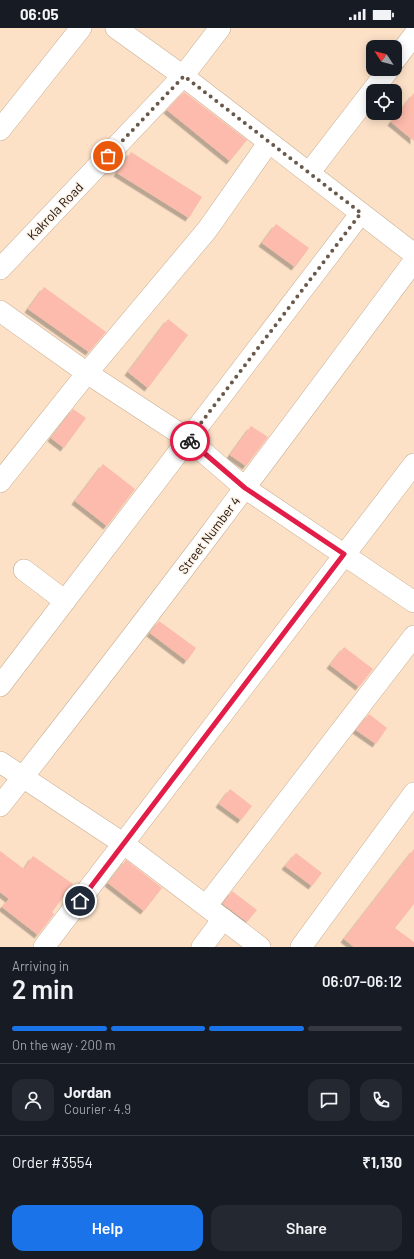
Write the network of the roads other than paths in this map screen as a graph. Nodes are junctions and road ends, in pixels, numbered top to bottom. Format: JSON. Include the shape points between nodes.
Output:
{"nodes":[{"id":1,"x":81,"y":28,"type":"edge"},
{"id":2,"x":116,"y":28,"type":"edge"},
{"id":3,"x":220,"y":28,"type":"edge"},
{"id":4,"x":414,"y":36,"type":"edge"},
{"id":5,"x":402,"y":51,"type":"edge"},
{"id":6,"x":184,"y":76,"type":"junction"},
{"id":7,"x":383,"y":76,"type":"edge"},
{"id":8,"x":0,"y":130,"type":"edge"},
{"id":9,"x":269,"y":142,"type":"junction"},
{"id":10,"x":309,"y":173,"type":"junction"},
{"id":11,"x":361,"y":213,"type":"junction"},
{"id":12,"x":414,"y":254,"type":"edge"},
{"id":13,"x":414,"y":261,"type":"edge"},
{"id":14,"x":0,"y":269,"type":"edge"},
{"id":15,"x":0,"y":311,"type":"edge"},
{"id":16,"x":87,"y":373,"type":"junction"},
{"id":17,"x":188,"y":440,"type":"junction"},
{"id":18,"x":414,"y":464,"type":"edge"},
{"id":19,"x":0,"y":482,"type":"edge"},
{"id":20,"x":245,"y":488,"type":"junction"},
{"id":21,"x":344,"y":554,"type":"junction"},
{"id":22,"x":24,"y":570,"type":"dead end"},
{"id":23,"x":65,"y":601,"type":"junction"},
{"id":24,"x":414,"y":602,"type":"edge"},
{"id":25,"x":414,"y":636,"type":"edge"},
{"id":26,"x":0,"y":686,"type":"edge"},
{"id":27,"x":0,"y":762,"type":"edge"},
{"id":28,"x":23,"y":776,"type":"junction"},
{"id":29,"x":414,"y":793,"type":"edge"},
{"id":30,"x":0,"y":806,"type":"edge"},
{"id":31,"x":124,"y":844,"type":"junction"},
{"id":32,"x":206,"y":906,"type":"junction"},
{"id":33,"x":223,"y":919,"type":"junction"},
{"id":34,"x":44,"y":947,"type":"edge"},
{"id":35,"x":202,"y":947,"type":"edge"},
{"id":36,"x":260,"y":947,"type":"edge"},
{"id":37,"x":301,"y":947,"type":"edge"}],
"edges":[{"from":1,"to":8,"type":"street"},
{"from":2,"to":6,"type":"street"},
{"from":3,"to":6,"type":"street","name":"Kakrola Road"},
{"from":4,"to":5,"type":"street"},
{"from":6,"to":9,"type":"street"},
{"from":6,"to":14,"type":"street","name":"Kakrola Road"},
{"from":7,"to":10,"type":"street"},
{"from":9,"to":10,"type":"street"},
{"from":9,"to":16,"type":"street","via":[[207,230]]},
{"from":10,"to":11,"type":"street"},
{"from":11,"to":12,"type":"street"},
{"from":11,"to":17,"type":"street"},
{"from":13,"to":20,"type":"street","name":"Street Number 4"},
{"from":15,"to":16,"type":"street"},
{"from":16,"to":17,"type":"street"},
{"from":16,"to":19,"type":"street"},
{"from":17,"to":20,"type":"street"},
{"from":17,"to":23,"type":"street"},
{"from":18,"to":21,"type":"street"},
{"from":20,"to":21,"type":"street"},
{"from":20,"to":28,"type":"street","name":"Street Number 4"},
{"from":21,"to":24,"type":"street"},
{"from":21,"to":31,"type":"street"},
{"from":22,"to":23,"type":"street"},
{"from":23,"to":26,"type":"street"},
{"from":25,"to":32,"type":"street"},
{"from":27,"to":28,"type":"street"},
{"from":28,"to":30,"type":"street","name":"Street Number 4"},
{"from":28,"to":31,"type":"street"},
{"from":29,"to":37,"type":"street"},
{"from":31,"to":32,"type":"street"},
{"from":31,"to":34,"type":"street"},
{"from":32,"to":33,"type":"street"},
{"from":33,"to":35,"type":"street"},
{"from":33,"to":36,"type":"street"}]}
